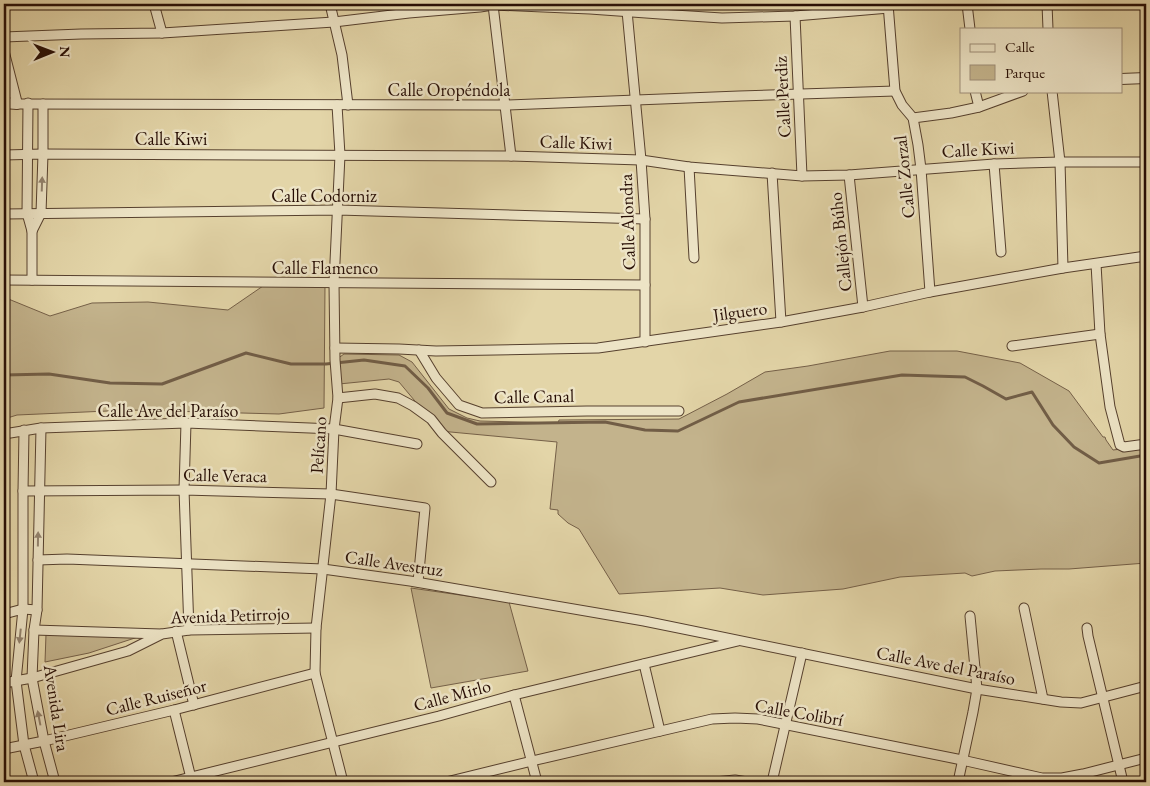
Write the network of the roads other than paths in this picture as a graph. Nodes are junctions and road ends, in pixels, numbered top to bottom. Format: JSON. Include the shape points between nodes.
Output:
{"nodes":[{"id":1,"x":154,"y":4,"type":"edge"},
{"id":2,"x":330,"y":4,"type":"edge"},
{"id":3,"x":967,"y":4,"type":"edge"},
{"id":4,"x":1048,"y":4,"type":"edge"},
{"id":5,"x":493,"y":5,"type":"junction"},
{"id":6,"x":888,"y":6,"type":"edge"},
{"id":7,"x":627,"y":11,"type":"junction"},
{"id":8,"x":795,"y":16,"type":"junction"},
{"id":9,"x":334,"y":22,"type":"junction"},
{"id":10,"x":970,"y":28,"type":"edge"},
{"id":11,"x":1048,"y":28,"type":"edge"},
{"id":12,"x":162,"y":33,"type":"junction"},
{"id":13,"x":4,"y":37,"type":"edge"},
{"id":14,"x":4,"y":53,"type":"edge"},
{"id":15,"x":1146,"y":78,"type":"edge"},
{"id":16,"x":1122,"y":79,"type":"edge"},
{"id":17,"x":895,"y":92,"type":"junction"},
{"id":18,"x":976,"y":92,"type":"edge"},
{"id":19,"x":1020,"y":92,"type":"edge"},
{"id":20,"x":1052,"y":92,"type":"edge"},
{"id":21,"x":798,"y":94,"type":"junction"},
{"id":22,"x":635,"y":100,"type":"junction"},
{"id":23,"x":4,"y":103,"type":"edge"},
{"id":24,"x":28,"y":103,"type":"junction"},
{"id":25,"x":16,"y":104,"type":"junction"},
{"id":26,"x":42,"y":104,"type":"junction"},
{"id":27,"x":337,"y":105,"type":"junction"},
{"id":28,"x":348,"y":105,"type":"junction"},
{"id":29,"x":505,"y":105,"type":"junction"},
{"id":30,"x":979,"y":106,"type":"junction"},
{"id":31,"x":913,"y":118,"type":"junction"},
{"id":32,"x":27,"y":154,"type":"junction"},
{"id":33,"x":43,"y":154,"type":"junction"},
{"id":34,"x":4,"y":155,"type":"edge"},
{"id":35,"x":340,"y":155,"type":"junction"},
{"id":36,"x":511,"y":156,"type":"junction"},
{"id":37,"x":642,"y":160,"type":"junction"},
{"id":38,"x":1060,"y":162,"type":"junction"},
{"id":39,"x":1146,"y":162,"type":"edge"},
{"id":40,"x":994,"y":164,"type":"junction"},
{"id":41,"x":689,"y":167,"type":"junction"},
{"id":42,"x":921,"y":169,"type":"junction"},
{"id":43,"x":772,"y":173,"type":"junction"},
{"id":44,"x":849,"y":174,"type":"junction"},
{"id":45,"x":802,"y":176,"type":"junction"},
{"id":46,"x":338,"y":210,"type":"junction"},
{"id":47,"x":27,"y":213,"type":"junction"},
{"id":48,"x":41,"y":213,"type":"junction"},
{"id":49,"x":4,"y":214,"type":"edge"},
{"id":50,"x":645,"y":219,"type":"junction"},
{"id":51,"x":32,"y":231,"type":"junction"},
{"id":52,"x":1001,"y":252,"type":"dead end"},
{"id":53,"x":1146,"y":256,"type":"edge"},
{"id":54,"x":694,"y":258,"type":"dead end"},
{"id":55,"x":1096,"y":264,"type":"junction"},
{"id":56,"x":1063,"y":268,"type":"junction"},
{"id":57,"x":4,"y":280,"type":"edge"},
{"id":58,"x":32,"y":280,"type":"junction"},
{"id":59,"x":334,"y":283,"type":"junction"},
{"id":60,"x":645,"y":285,"type":"junction"},
{"id":61,"x":930,"y":292,"type":"junction"},
{"id":62,"x":863,"y":307,"type":"junction"},
{"id":63,"x":781,"y":322,"type":"junction"},
{"id":64,"x":1100,"y":334,"type":"junction"},
{"id":65,"x":646,"y":342,"type":"junction"},
{"id":66,"x":1012,"y":346,"type":"dead end"},
{"id":67,"x":335,"y":348,"type":"junction"},
{"id":68,"x":419,"y":350,"type":"junction"},
{"id":69,"x":338,"y":398,"type":"junction"},
{"id":70,"x":679,"y":411,"type":"dead end"},
{"id":71,"x":186,"y":423,"type":"junction"},
{"id":72,"x":41,"y":428,"type":"junction"},
{"id":73,"x":334,"y":429,"type":"junction"},
{"id":74,"x":24,"y":430,"type":"junction"},
{"id":75,"x":4,"y":434,"type":"edge"},
{"id":76,"x":417,"y":444,"type":"dead end"},
{"id":77,"x":1146,"y":444,"type":"edge"},
{"id":78,"x":491,"y":482,"type":"dead end"},
{"id":79,"x":184,"y":490,"type":"junction"},
{"id":80,"x":23,"y":491,"type":"junction"},
{"id":81,"x":39,"y":491,"type":"junction"},
{"id":82,"x":331,"y":494,"type":"junction"},
{"id":83,"x":38,"y":560,"type":"junction"},
{"id":84,"x":186,"y":564,"type":"junction"},
{"id":85,"x":323,"y":569,"type":"junction"},
{"id":86,"x":418,"y":582,"type":"junction"},
{"id":87,"x":1024,"y":608,"type":"dead end"},
{"id":88,"x":23,"y":609,"type":"junction"},
{"id":89,"x":37,"y":610,"type":"junction"},
{"id":90,"x":4,"y":614,"type":"edge"},
{"id":91,"x":970,"y":616,"type":"dead end"},
{"id":92,"x":316,"y":628,"type":"junction"},
{"id":93,"x":1087,"y":628,"type":"dead end"},
{"id":94,"x":34,"y":630,"type":"junction"},
{"id":95,"x":189,"y":630,"type":"junction"},
{"id":96,"x":176,"y":632,"type":"junction"},
{"id":97,"x":162,"y":634,"type":"junction"},
{"id":98,"x":740,"y":640,"type":"junction"},
{"id":99,"x":802,"y":653,"type":"junction"},
{"id":100,"x":644,"y":664,"type":"junction"},
{"id":101,"x":315,"y":673,"type":"junction"},
{"id":102,"x":32,"y":678,"type":"junction"},
{"id":103,"x":16,"y":681,"type":"junction"},
{"id":104,"x":4,"y":682,"type":"edge"},
{"id":105,"x":1146,"y":686,"type":"edge"},
{"id":106,"x":977,"y":689,"type":"junction"},
{"id":107,"x":514,"y":695,"type":"junction"},
{"id":108,"x":1103,"y":698,"type":"junction"},
{"id":109,"x":1043,"y":699,"type":"junction"},
{"id":110,"x":194,"y":705,"type":"junction"},
{"id":111,"x":174,"y":710,"type":"junction"},
{"id":112,"x":784,"y":725,"type":"junction"},
{"id":113,"x":660,"y":731,"type":"junction"},
{"id":114,"x":44,"y":741,"type":"junction"},
{"id":115,"x":332,"y":742,"type":"junction"},
{"id":116,"x":24,"y":745,"type":"junction"},
{"id":117,"x":4,"y":749,"type":"edge"},
{"id":118,"x":1146,"y":758,"type":"edge"},
{"id":119,"x":962,"y":760,"type":"junction"},
{"id":120,"x":532,"y":761,"type":"junction"},
{"id":121,"x":1118,"y":764,"type":"junction"},
{"id":122,"x":192,"y":780,"type":"edge"},
{"id":123,"x":34,"y":782,"type":"edge"},
{"id":124,"x":55,"y":782,"type":"edge"},
{"id":125,"x":172,"y":782,"type":"edge"},
{"id":126,"x":342,"y":782,"type":"edge"},
{"id":127,"x":446,"y":782,"type":"edge"},
{"id":128,"x":537,"y":782,"type":"edge"},
{"id":129,"x":715,"y":782,"type":"edge"},
{"id":130,"x":747,"y":782,"type":"edge"},
{"id":131,"x":772,"y":782,"type":"edge"},
{"id":132,"x":958,"y":782,"type":"edge"},
{"id":133,"x":1123,"y":782,"type":"edge"}],
"edges":[{"from":1,"to":12,"type":"street"},
{"from":2,"to":9,"type":"street"},
{"from":3,"to":10,"type":"street"},
{"from":4,"to":11,"type":"street"},
{"from":5,"to":7,"type":"street"},
{"from":5,"to":9,"type":"street"},
{"from":5,"to":29,"type":"street"},
{"from":6,"to":8,"type":"street"},
{"from":6,"to":17,"type":"street","name":"Calle Zorzal"},
{"from":7,"to":8,"type":"street","via":[[722,18]]},
{"from":7,"to":22,"type":"street","name":"Calle Alondra"},
{"from":8,"to":21,"type":"street","name":"Calle Perdiz"},
{"from":9,"to":12,"type":"street"},
{"from":9,"to":28,"type":"street"},
{"from":12,"to":13,"type":"street"},
{"from":14,"to":25,"type":"street"},
{"from":15,"to":16,"type":"street"},
{"from":17,"to":21,"type":"street","name":"Calle Oropéndola"},
{"from":17,"to":31,"type":"street","name":"Calle Zorzal"},
{"from":18,"to":30,"type":"street"},
{"from":19,"to":30,"type":"street"},
{"from":20,"to":38,"type":"street"},
{"from":21,"to":22,"type":"street","name":"Calle Oropéndola"},
{"from":21,"to":45,"type":"street","name":"Calle Perdiz"},
{"from":22,"to":29,"type":"street","name":"Calle Oropéndola"},
{"from":22,"to":37,"type":"street","name":"Calle Alondra"},
{"from":23,"to":25,"type":"street","name":"Calle Oropéndola"},
{"from":24,"to":25,"type":"street","name":"Calle Oropéndola"},
{"from":24,"to":26,"type":"street","name":"Calle Oropéndola"},
{"from":24,"to":32,"type":"street"},
{"from":26,"to":27,"type":"street","name":"Calle Oropéndola"},
{"from":26,"to":33,"type":"street"},
{"from":27,"to":28,"type":"street","name":"Calle Oropéndola"},
{"from":27,"to":35,"type":"street","name":"Pelícano"},
{"from":28,"to":29,"type":"street","name":"Calle Oropéndola"},
{"from":29,"to":36,"type":"street"},
{"from":30,"to":31,"type":"street"},
{"from":31,"to":42,"type":"street","name":"Calle Zorzal"},
{"from":32,"to":33,"type":"street","name":"Calle Kiwi"},
{"from":32,"to":34,"type":"street","name":"Calle Kiwi"},
{"from":32,"to":47,"type":"street"},
{"from":33,"to":35,"type":"street","name":"Calle Kiwi"},
{"from":48,"to":33,"type":"street","one_way":true},
{"from":35,"to":36,"type":"street","name":"Calle Kiwi"},
{"from":35,"to":46,"type":"street","name":"Pelícano"},
{"from":36,"to":37,"type":"street","name":"Calle Kiwi"},
{"from":37,"to":41,"type":"street","name":"Calle Kiwi"},
{"from":37,"to":50,"type":"street","name":"Calle Alondra"},
{"from":38,"to":39,"type":"street","name":"Calle Kiwi"},
{"from":38,"to":40,"type":"street","name":"Calle Kiwi"},
{"from":38,"to":56,"type":"street"},
{"from":40,"to":42,"type":"street","name":"Calle Kiwi"},
{"from":40,"to":52,"type":"street"},
{"from":41,"to":43,"type":"street","name":"Calle Kiwi"},
{"from":41,"to":54,"type":"street"},
{"from":42,"to":44,"type":"street","name":"Calle Kiwi"},
{"from":42,"to":61,"type":"street","name":"Calle Zorzal"},
{"from":43,"to":45,"type":"street","name":"Calle Kiwi"},
{"from":43,"to":63,"type":"street"},
{"from":44,"to":45,"type":"street","name":"Calle Kiwi"},
{"from":44,"to":62,"type":"street","name":"Callejón Búho"},
{"from":46,"to":48,"type":"street","name":"Calle Codorniz"},
{"from":46,"to":50,"type":"street","name":"Calle Codorniz"},
{"from":46,"to":59,"type":"street","name":"Pelícano"},
{"from":47,"to":48,"type":"street","name":"Calle Codorniz"},
{"from":47,"to":49,"type":"street","name":"Calle Codorniz"},
{"from":47,"to":51,"type":"street"},
{"from":48,"to":51,"type":"street"},
{"from":50,"to":60,"type":"street","name":"Calle Alondra"},
{"from":51,"to":58,"type":"street"},
{"from":53,"to":55,"type":"street","name":"Jilguero"},
{"from":55,"to":56,"type":"street","name":"Jilguero"},
{"from":55,"to":64,"type":"street"},
{"from":56,"to":61,"type":"street","name":"Jilguero"},
{"from":57,"to":58,"type":"street","name":"Calle Flamenco"},
{"from":58,"to":59,"type":"street","name":"Calle Flamenco"},
{"from":59,"to":60,"type":"street","name":"Calle Flamenco"},
{"from":59,"to":67,"type":"street","name":"Pelícano"},
{"from":60,"to":65,"type":"street","name":"Calle Alondra"},
{"from":61,"to":62,"type":"street","name":"Jilguero"},
{"from":62,"to":63,"type":"street","name":"Jilguero"},
{"from":63,"to":65,"type":"street","name":"Jilguero"},
{"from":64,"to":66,"type":"street"},
{"from":64,"to":77,"type":"street","via":[[1110,407],[1120,445]]},
{"from":65,"to":68,"type":"street","name":"Jilguero","via":[[598,348]]},
{"from":67,"to":68,"type":"street","name":"Jilguero"},
{"from":67,"to":69,"type":"street","name":"Pelícano"},
{"from":68,"to":70,"type":"street","name":"Calle Canal","via":[[436,378],[459,405],[482,413]]},
{"from":69,"to":73,"type":"street","name":"Pelícano"},
{"from":69,"to":78,"type":"street","via":[[375,394],[398,398],[413,406],[431,419]]},
{"from":71,"to":72,"type":"street","name":"Calle Ave del Paraíso"},
{"from":71,"to":73,"type":"street","name":"Calle Ave del Paraíso"},
{"from":71,"to":79,"type":"street"},
{"from":72,"to":74,"type":"street","name":"Calle Ave del Paraíso"},
{"from":72,"to":81,"type":"street","name":"Avenida Lira"},
{"from":73,"to":76,"type":"street","name":"Calle Ave del Paraíso"},
{"from":73,"to":82,"type":"street","name":"Pelícano"},
{"from":74,"to":75,"type":"street","name":"Calle Ave del Paraíso"},
{"from":74,"to":80,"type":"street","name":"Avenida Lira"},
{"from":79,"to":81,"type":"street","name":"Calle Veraca"},
{"from":79,"to":82,"type":"street","name":"Calle Veraca"},
{"from":79,"to":84,"type":"street"},
{"from":80,"to":81,"type":"street","name":"Calle Veraca"},
{"from":80,"to":88,"type":"street","name":"Avenida Lira"},
{"from":83,"to":81,"type":"street","name":"Avenida Lira","one_way":true},
{"from":82,"to":85,"type":"street","name":"Pelícano"},
{"from":82,"to":86,"type":"street","name":"Calle Veraca","via":[[425,508]]},
{"from":83,"to":84,"type":"street","name":"Calle Avestruz"},
{"from":83,"to":89,"type":"street","name":"Avenida Lira"},
{"from":84,"to":85,"type":"street","name":"Calle Avestruz"},
{"from":84,"to":95,"type":"street"},
{"from":85,"to":86,"type":"street","name":"Calle Avestruz"},
{"from":85,"to":92,"type":"street","name":"Pelícano"},
{"from":86,"to":98,"type":"street","name":"Calle Avestruz"},
{"from":87,"to":109,"type":"street"},
{"from":88,"to":89,"type":"street"},
{"from":88,"to":90,"type":"street"},
{"from":88,"to":103,"type":"street","name":"Avenida Lira","one_way":true},
{"from":89,"to":94,"type":"street","name":"Avenida Lira"},
{"from":91,"to":106,"type":"street"},
{"from":92,"to":95,"type":"street","name":"Avenida Petirrojo"},
{"from":92,"to":101,"type":"street","name":"Pelícano"},
{"from":93,"to":108,"type":"street"},
{"from":94,"to":97,"type":"street"},
{"from":94,"to":102,"type":"street","name":"Avenida Lira"},
{"from":95,"to":96,"type":"street","name":"Avenida Petirrojo"},
{"from":96,"to":97,"type":"street","name":"Avenida Petirrojo"},
{"from":96,"to":110,"type":"street"},
{"from":97,"to":102,"type":"street","name":"Avenida Petirrojo","via":[[128,651]]},
{"from":98,"to":99,"type":"street","name":"Calle Ave del Paraíso"},
{"from":98,"to":100,"type":"street","name":"Calle Mirlo"},
{"from":99,"to":106,"type":"street","name":"Calle Ave del Paraíso"},
{"from":99,"to":112,"type":"street"},
{"from":100,"to":107,"type":"street","name":"Calle Mirlo"},
{"from":100,"to":113,"type":"street"},
{"from":101,"to":110,"type":"street","name":"Calle Ruiseñor"},
{"from":101,"to":115,"type":"street","name":"Pelícano"},
{"from":102,"to":103,"type":"street","name":"Avenida Petirrojo"},
{"from":114,"to":102,"type":"street","name":"Avenida Lira","one_way":true},
{"from":103,"to":104,"type":"street","name":"Avenida Petirrojo"},
{"from":103,"to":116,"type":"street","name":"Avenida Lira"},
{"from":105,"to":108,"type":"street","name":"Calle Ave del Paraíso"},
{"from":106,"to":109,"type":"street","name":"Calle Ave del Paraíso"},
{"from":106,"to":119,"type":"street"},
{"from":107,"to":115,"type":"street","name":"Calle Mirlo"},
{"from":107,"to":120,"type":"street"},
{"from":108,"to":109,"type":"street","name":"Calle Ave del Paraíso","via":[[1081,703]]},
{"from":108,"to":121,"type":"street"},
{"from":110,"to":111,"type":"street","name":"Calle Ruiseñor"},
{"from":111,"to":114,"type":"street","name":"Calle Ruiseñor"},
{"from":111,"to":122,"type":"street"},
{"from":112,"to":113,"type":"street","name":"Calle Colibrí","via":[[758,719],[712,719]]},
{"from":112,"to":119,"type":"street","name":"Calle Colibrí"},
{"from":112,"to":131,"type":"street"},
{"from":113,"to":120,"type":"street","name":"Calle Colibrí"},
{"from":114,"to":116,"type":"street","name":"Calle Ruiseñor"},
{"from":114,"to":124,"type":"street","name":"Avenida Lira"},
{"from":115,"to":122,"type":"street","name":"Calle Mirlo"},
{"from":115,"to":126,"type":"street","name":"Pelícano"},
{"from":116,"to":117,"type":"street","name":"Calle Ruiseñor"},
{"from":116,"to":123,"type":"street","name":"Avenida Lira"},
{"from":118,"to":121,"type":"street","name":"Calle Colibrí"},
{"from":119,"to":121,"type":"street","name":"Calle Colibrí","via":[[1042,778],[1062,778]]},
{"from":119,"to":132,"type":"street"},
{"from":120,"to":127,"type":"street","name":"Calle Colibrí"},
{"from":120,"to":128,"type":"street"},
{"from":121,"to":133,"type":"street"},
{"from":122,"to":125,"type":"street","name":"Calle Mirlo"},
{"from":129,"to":130,"type":"street"}]}
